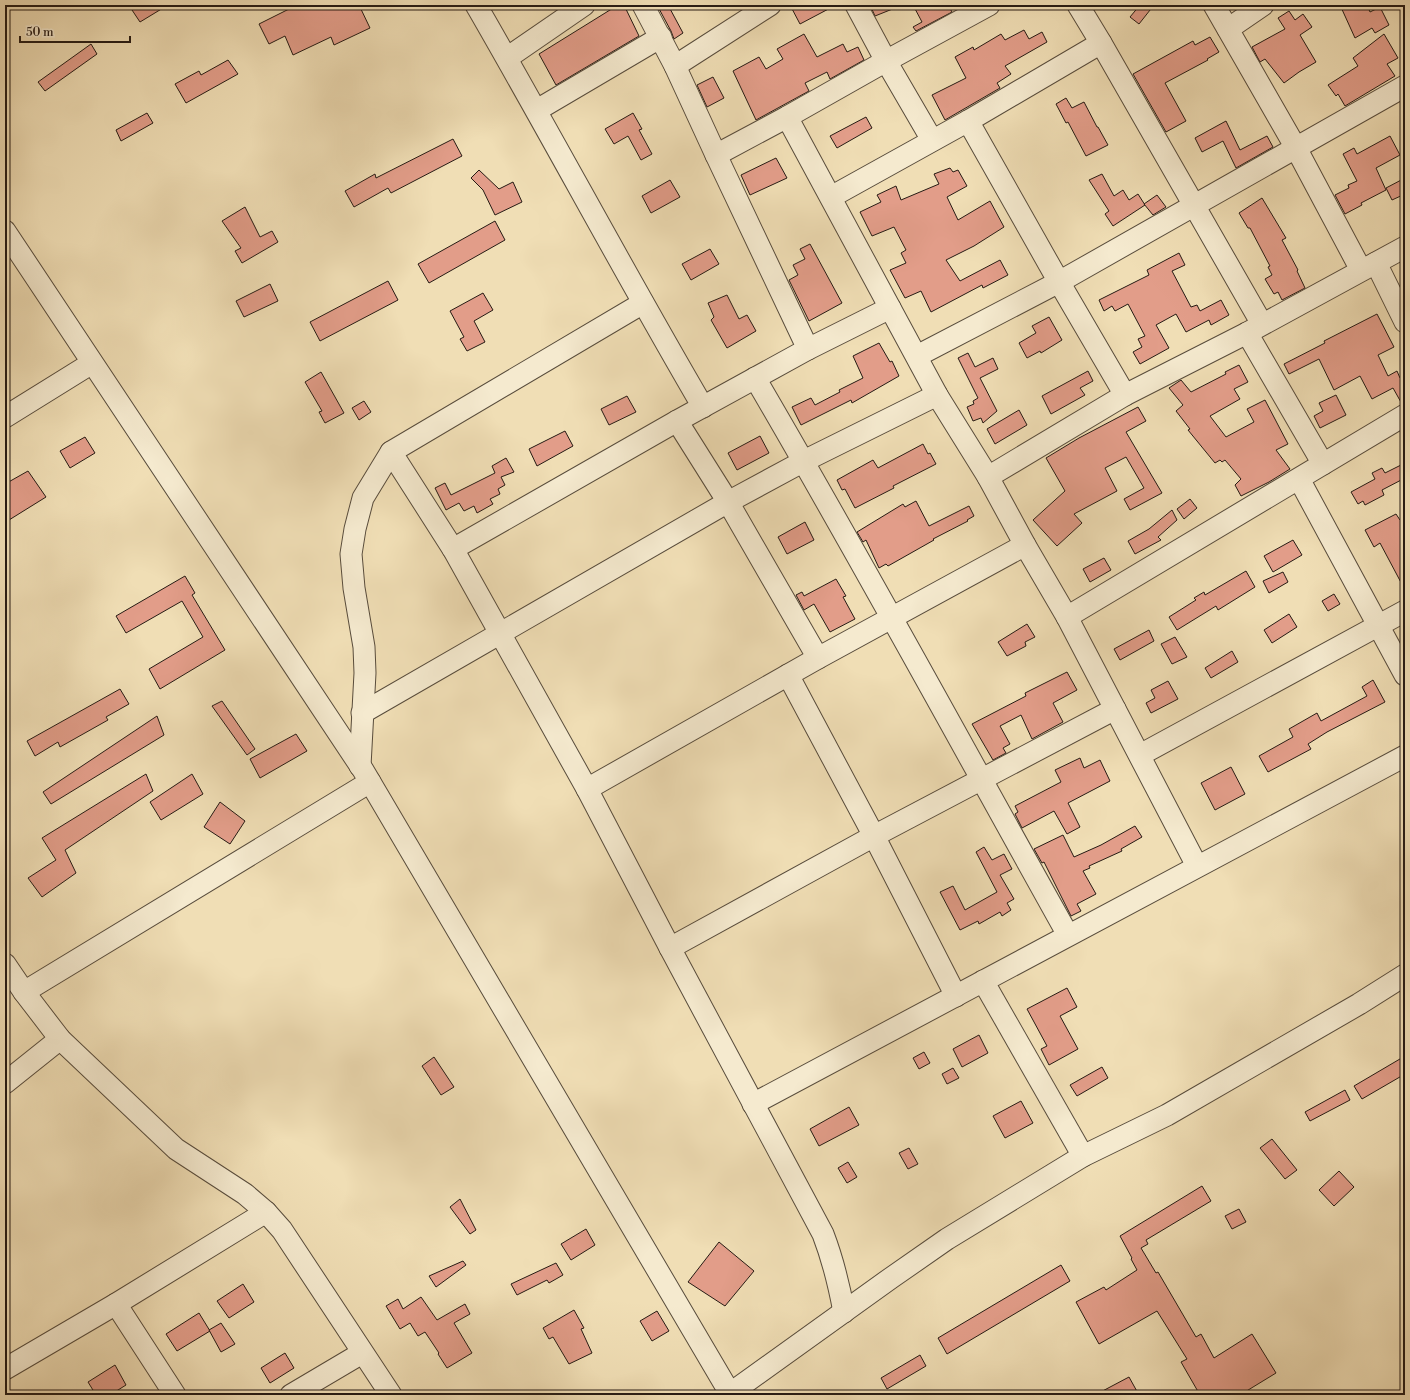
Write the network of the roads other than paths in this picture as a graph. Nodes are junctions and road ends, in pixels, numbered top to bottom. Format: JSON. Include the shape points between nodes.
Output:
{"nodes":[{"id":1,"x":476,"y":5,"type":"edge"},
{"id":2,"x":584,"y":5,"type":"edge"},
{"id":3,"x":643,"y":5,"type":"edge"},
{"id":4,"x":770,"y":5,"type":"edge"},
{"id":5,"x":856,"y":5,"type":"edge"},
{"id":6,"x":989,"y":5,"type":"edge"},
{"id":7,"x":1078,"y":5,"type":"edge"},
{"id":8,"x":1214,"y":5,"type":"edge"},
{"id":9,"x":1263,"y":5,"type":"edge"},
{"id":10,"x":1228,"y":29,"type":"junction"},
{"id":11,"x":660,"y":37,"type":"junction"},
{"id":12,"x":1101,"y":43,"type":"junction"},
{"id":13,"x":507,"y":58,"type":"junction"},
{"id":14,"x":886,"y":61,"type":"junction"},
{"id":15,"x":675,"y":66,"type":"junction"},
{"id":16,"x":1405,"y":86,"type":"edge"},
{"id":17,"x":537,"y":110,"type":"junction"},
{"id":18,"x":787,"y":118,"type":"junction"},
{"id":19,"x":968,"y":121,"type":"junction"},
{"id":20,"x":932,"y":140,"type":"junction"},
{"id":21,"x":1296,"y":148,"type":"junction"},
{"id":22,"x":716,"y":155,"type":"junction"},
{"id":23,"x":831,"y":196,"type":"junction"},
{"id":24,"x":1193,"y":206,"type":"junction"},
{"id":25,"x":5,"y":231,"type":"edge"},
{"id":26,"x":1405,"y":247,"type":"edge"},
{"id":27,"x":1369,"y":267,"type":"junction"},
{"id":28,"x":1059,"y":282,"type":"junction"},
{"id":29,"x":642,"y":303,"type":"junction"},
{"id":30,"x":890,"y":308,"type":"junction"},
{"id":31,"x":1405,"y":322,"type":"edge"},
{"id":32,"x":1254,"y":329,"type":"junction"},
{"id":33,"x":808,"y":348,"type":"junction"},
{"id":34,"x":917,"y":356,"type":"junction"},
{"id":35,"x":92,"y":362,"type":"junction"},
{"id":36,"x":755,"y":378,"type":"junction"},
{"id":37,"x":1125,"y":394,"type":"junction"},
{"id":38,"x":937,"y":395,"type":"junction"},
{"id":39,"x":702,"y":407,"type":"junction"},
{"id":40,"x":1405,"y":415,"type":"edge"},
{"id":41,"x":5,"y":417,"type":"edge"},
{"id":42,"x":677,"y":420,"type":"junction"},
{"id":43,"x":391,"y":452,"type":"junction"},
{"id":44,"x":804,"y":461,"type":"junction"},
{"id":45,"x":1323,"y":464,"type":"junction"},
{"id":46,"x":988,"y":477,"type":"junction"},
{"id":47,"x":1299,"y":478,"type":"junction"},
{"id":48,"x":728,"y":502,"type":"junction"},
{"id":49,"x":1025,"y":545,"type":"junction"},
{"id":50,"x":454,"y":549,"type":"junction"},
{"id":51,"x":1405,"y":611,"type":"edge"},
{"id":52,"x":1067,"y":617,"type":"junction"},
{"id":53,"x":892,"y":618,"type":"junction"},
{"id":54,"x":1379,"y":626,"type":"junction"},
{"id":55,"x":500,"y":633,"type":"junction"},
{"id":56,"x":818,"y":658,"type":"junction"},
{"id":57,"x":1405,"y":675,"type":"edge"},
{"id":58,"x":788,"y":676,"type":"junction"},
{"id":59,"x":1115,"y":709,"type":"junction"},
{"id":60,"x":362,"y":713,"type":"junction"},
{"id":61,"x":1140,"y":755,"type":"junction"},
{"id":62,"x":1405,"y":756,"type":"edge"},
{"id":63,"x":365,"y":774,"type":"junction"},
{"id":64,"x":981,"y":780,"type":"junction"},
{"id":65,"x":587,"y":789,"type":"junction"},
{"id":66,"x":874,"y":836,"type":"junction"},
{"id":67,"x":1197,"y":866,"type":"junction"},
{"id":68,"x":1068,"y":935,"type":"junction"},
{"id":69,"x":670,"y":948,"type":"junction"},
{"id":70,"x":5,"y":964,"type":"edge"},
{"id":71,"x":1405,"y":975,"type":"edge"},
{"id":72,"x":983,"y":981,"type":"junction"},
{"id":73,"x":24,"y":992,"type":"junction"},
{"id":74,"x":956,"y":996,"type":"junction"},
{"id":75,"x":60,"y":1039,"type":"junction"},
{"id":76,"x":5,"y":1082,"type":"edge"},
{"id":77,"x":752,"y":1104,"type":"junction"},
{"id":78,"x":1083,"y":1156,"type":"junction"},
{"id":79,"x":266,"y":1212,"type":"junction"},
{"id":80,"x":116,"y":1304,"type":"junction"},
{"id":81,"x":844,"y":1312,"type":"junction"},
{"id":82,"x":362,"y":1353,"type":"junction"},
{"id":83,"x":5,"y":1369,"type":"edge"},
{"id":84,"x":175,"y":1395,"type":"edge"},
{"id":85,"x":290,"y":1395,"type":"edge"},
{"id":86,"x":391,"y":1395,"type":"edge"},
{"id":87,"x":730,"y":1395,"type":"edge"}],
"edges":[{"from":1,"to":13,"type":"street"},
{"from":2,"to":13,"type":"street"},
{"from":3,"to":11,"type":"street"},
{"from":4,"to":15,"type":"street"},
{"from":5,"to":14,"type":"street"},
{"from":6,"to":14,"type":"street"},
{"from":7,"to":12,"type":"street"},
{"from":8,"to":10,"type":"street"},
{"from":9,"to":10,"type":"street"},
{"from":10,"to":21,"type":"street"},
{"from":11,"to":15,"type":"street"},
{"from":11,"to":17,"type":"street"},
{"from":12,"to":19,"type":"street"},
{"from":12,"to":24,"type":"street"},
{"from":13,"to":17,"type":"street"},
{"from":14,"to":18,"type":"street"},
{"from":14,"to":20,"type":"street"},
{"from":15,"to":22,"type":"street"},
{"from":16,"to":21,"type":"street"},
{"from":17,"to":29,"type":"street"},
{"from":18,"to":22,"type":"street"},
{"from":18,"to":23,"type":"street"},
{"from":19,"to":20,"type":"street"},
{"from":19,"to":28,"type":"street"},
{"from":20,"to":23,"type":"street"},
{"from":21,"to":24,"type":"street"},
{"from":21,"to":27,"type":"street"},
{"from":22,"to":33,"type":"street"},
{"from":23,"to":30,"type":"street"},
{"from":24,"to":28,"type":"street"},
{"from":24,"to":32,"type":"street"},
{"from":25,"to":35,"type":"street"},
{"from":26,"to":27,"type":"street"},
{"from":27,"to":31,"type":"street"},
{"from":27,"to":32,"type":"street"},
{"from":28,"to":34,"type":"street"},
{"from":28,"to":37,"type":"street"},
{"from":29,"to":39,"type":"street"},
{"from":29,"to":43,"type":"street"},
{"from":30,"to":33,"type":"street"},
{"from":30,"to":34,"type":"street"},
{"from":32,"to":37,"type":"street"},
{"from":32,"to":45,"type":"street"},
{"from":33,"to":36,"type":"street"},
{"from":34,"to":38,"type":"street"},
{"from":35,"to":41,"type":"street"},
{"from":35,"to":63,"type":"street"},
{"from":36,"to":39,"type":"street"},
{"from":36,"to":44,"type":"street"},
{"from":37,"to":46,"type":"street"},
{"from":38,"to":44,"type":"street"},
{"from":38,"to":46,"type":"street"},
{"from":39,"to":42,"type":"street"},
{"from":40,"to":45,"type":"street"},
{"from":42,"to":48,"type":"street"},
{"from":42,"to":50,"type":"street"},
{"from":43,"to":50,"type":"street"},
{"from":43,"to":60,"type":"street","via":[[362,498],[351,554],[364,647],[365,696]]},
{"from":44,"to":48,"type":"street"},
{"from":44,"to":53,"type":"street"},
{"from":45,"to":47,"type":"street"},
{"from":46,"to":49,"type":"street"},
{"from":47,"to":52,"type":"street"},
{"from":47,"to":54,"type":"street"},
{"from":48,"to":55,"type":"street"},
{"from":48,"to":56,"type":"street"},
{"from":49,"to":52,"type":"street"},
{"from":49,"to":53,"type":"street"},
{"from":50,"to":55,"type":"street"},
{"from":51,"to":54,"type":"street"},
{"from":52,"to":59,"type":"street"},
{"from":53,"to":56,"type":"street"},
{"from":53,"to":64,"type":"street"},
{"from":54,"to":57,"type":"street"},
{"from":54,"to":61,"type":"street"},
{"from":55,"to":60,"type":"street"},
{"from":55,"to":65,"type":"street"},
{"from":56,"to":58,"type":"street"},
{"from":58,"to":65,"type":"street"},
{"from":58,"to":66,"type":"street"},
{"from":59,"to":61,"type":"street"},
{"from":59,"to":64,"type":"street"},
{"from":60,"to":63,"type":"street"},
{"from":61,"to":67,"type":"street"},
{"from":62,"to":67,"type":"street"},
{"from":63,"to":73,"type":"street"},
{"from":63,"to":87,"type":"street"},
{"from":64,"to":66,"type":"street"},
{"from":64,"to":68,"type":"street"},
{"from":65,"to":69,"type":"street"},
{"from":66,"to":69,"type":"street"},
{"from":66,"to":74,"type":"street"},
{"from":67,"to":68,"type":"street"},
{"from":68,"to":72,"type":"street"},
{"from":69,"to":77,"type":"street"},
{"from":70,"to":73,"type":"street"},
{"from":71,"to":78,"type":"street","via":[[1167,1115]]},
{"from":72,"to":74,"type":"street"},
{"from":72,"to":78,"type":"street"},
{"from":73,"to":75,"type":"street"},
{"from":74,"to":77,"type":"street"},
{"from":75,"to":76,"type":"street"},
{"from":75,"to":79,"type":"street","via":[[176,1149],[245,1194]]},
{"from":77,"to":81,"type":"street","via":[[823,1234],[838,1278]]},
{"from":78,"to":81,"type":"street","via":[[948,1239]]},
{"from":79,"to":80,"type":"street"},
{"from":79,"to":82,"type":"street","via":[[282,1230]]},
{"from":80,"to":83,"type":"street"},
{"from":80,"to":84,"type":"street"},
{"from":81,"to":87,"type":"street"},
{"from":82,"to":85,"type":"street"},
{"from":82,"to":86,"type":"street"}]}
